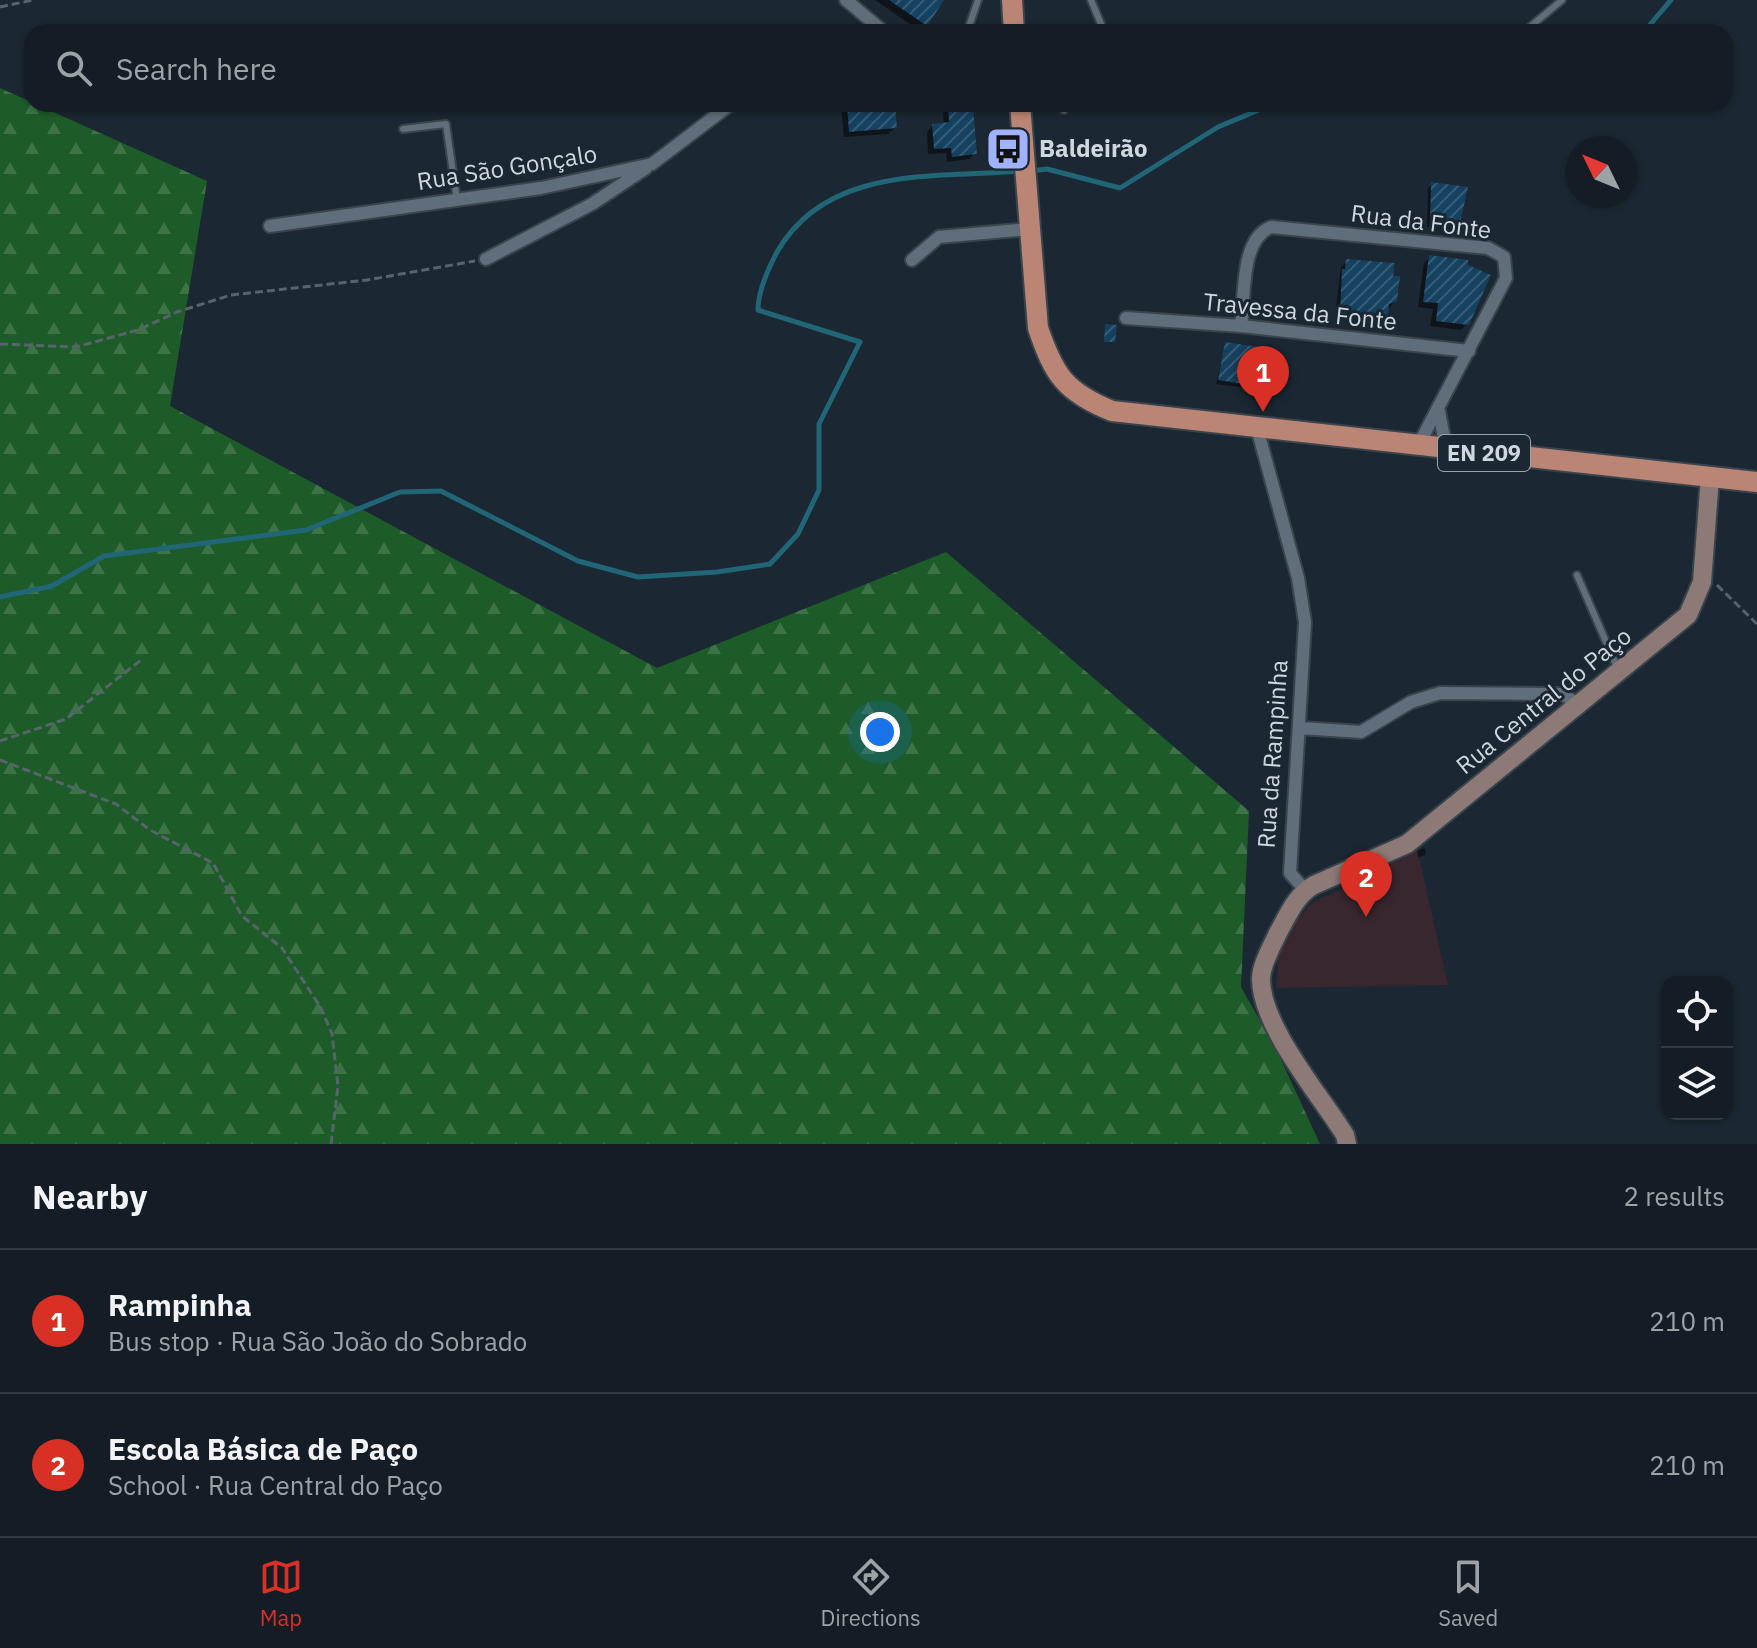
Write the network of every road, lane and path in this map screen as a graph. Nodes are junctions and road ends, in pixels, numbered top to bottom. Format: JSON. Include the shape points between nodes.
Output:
{"nodes":[{"id":1,"x":33,"y":0,"type":"edge"},
{"id":2,"x":846,"y":0,"type":"edge"},
{"id":3,"x":978,"y":0,"type":"edge"},
{"id":4,"x":1012,"y":0,"type":"edge"},
{"id":5,"x":1091,"y":0,"type":"edge"},
{"id":6,"x":1562,"y":0,"type":"edge"},
{"id":7,"x":0,"y":7,"type":"edge"},
{"id":8,"x":874,"y":24,"type":"edge"},
{"id":9,"x":970,"y":24,"type":"edge"},
{"id":10,"x":1014,"y":24,"type":"edge"},
{"id":11,"x":1101,"y":24,"type":"edge"},
{"id":12,"x":1534,"y":24,"type":"edge"},
{"id":13,"x":720,"y":112,"type":"edge"},
{"id":14,"x":1020,"y":112,"type":"edge"},
{"id":15,"x":403,"y":129,"type":"dead end"},
{"id":16,"x":652,"y":164,"type":"junction"},
{"id":17,"x":457,"y":200,"type":"junction"},
{"id":18,"x":270,"y":226,"type":"dead end"},
{"id":19,"x":1030,"y":229,"type":"junction"},
{"id":20,"x":486,"y":259,"type":"joint"},
{"id":21,"x":912,"y":260,"type":"dead end"},
{"id":22,"x":1126,"y":318,"type":"dead end"},
{"id":23,"x":1241,"y":326,"type":"junction"},
{"id":24,"x":0,"y":344,"type":"edge"},
{"id":25,"x":1469,"y":351,"type":"junction"},
{"id":26,"x":1439,"y":411,"type":"junction"},
{"id":27,"x":1257,"y":428,"type":"junction"},
{"id":28,"x":1418,"y":446,"type":"junction"},
{"id":29,"x":1446,"y":449,"type":"junction"},
{"id":30,"x":1710,"y":477,"type":"junction"},
{"id":31,"x":1757,"y":482,"type":"edge"},
{"id":32,"x":1577,"y":575,"type":"dead end"},
{"id":33,"x":1702,"y":582,"type":"junction"},
{"id":34,"x":1757,"y":624,"type":"edge"},
{"id":35,"x":141,"y":660,"type":"dead end"},
{"id":36,"x":1619,"y":672,"type":"junction"},
{"id":37,"x":1578,"y":704,"type":"junction"},
{"id":38,"x":1300,"y":728,"type":"junction"},
{"id":39,"x":0,"y":741,"type":"edge"},
{"id":40,"x":0,"y":760,"type":"edge"},
{"id":41,"x":1305,"y":890,"type":"junction"},
{"id":42,"x":331,"y":1144,"type":"edge"},
{"id":43,"x":1347,"y":1144,"type":"edge"}],
"edges":[{"from":1,"to":7,"type":"path"},
{"from":2,"to":8,"type":"street"},
{"from":3,"to":9,"type":"lane"},
{"from":4,"to":10,"type":"main road"},
{"from":5,"to":11,"type":"lane"},
{"from":6,"to":12,"type":"lane"},
{"from":13,"to":16,"type":"street","name":"Rua São Gonçalo"},
{"from":14,"to":19,"type":"main road","number":"EN 209"},
{"from":15,"to":17,"type":"lane","via":[[446,124]]},
{"from":16,"to":17,"type":"street","name":"Rua São Gonçalo"},
{"from":16,"to":20,"type":"street","via":[[592,204]]},
{"from":17,"to":18,"type":"street","name":"Rua São Gonçalo"},
{"from":19,"to":21,"type":"street","via":[[939,237]]},
{"from":19,"to":27,"type":"main road","number":"EN 209","via":[[1038,328],[1048,359],[1078,397],[1112,411]]},
{"from":20,"to":24,"type":"path","via":[[367,280],[231,295],[76,347]]},
{"from":22,"to":23,"type":"street","name":"Travessa da Fonte"},
{"from":23,"to":25,"type":"street","name":"Travessa da Fonte"},
{"from":23,"to":25,"type":"street","name":"Rua da Fonte","via":[[1252,243],[1260,231],[1271,227],[1488,248],[1504,257],[1506,278]]},
{"from":25,"to":26,"type":"street","name":"Rua da Fonte"},
{"from":26,"to":28,"type":"street","name":"Rua da Fonte"},
{"from":26,"to":29,"type":"street"},
{"from":27,"to":28,"type":"main road","number":"EN 209"},
{"from":27,"to":38,"type":"street","name":"Rua da Rampinha","via":[[1305,622]]},
{"from":28,"to":29,"type":"main road","number":"EN 209"},
{"from":29,"to":30,"type":"main road","number":"EN 209"},
{"from":30,"to":31,"type":"main road","number":"EN 209"},
{"from":30,"to":33,"type":"street","name":"Rua Central do Paço"},
{"from":32,"to":36,"type":"lane"},
{"from":33,"to":34,"type":"path","via":[[1716,584]]},
{"from":33,"to":36,"type":"street","name":"Rua Central do Paço","via":[[1688,615]]},
{"from":35,"to":39,"type":"path","via":[[66,719]]},
{"from":36,"to":37,"type":"street","name":"Rua Central do Paço"},
{"from":37,"to":38,"type":"street","via":[[1562,694],[1440,693],[1411,702],[1361,732]]},
{"from":37,"to":41,"type":"street","name":"Rua Central do Paço","via":[[1407,844]]},
{"from":38,"to":41,"type":"street","name":"Rua da Rampinha","via":[[1290,873]]},
{"from":40,"to":42,"type":"path","via":[[116,804],[150,830],[213,863],[242,916],[282,948],[327,1021],[338,1086]]},
{"from":41,"to":43,"type":"street","via":[[1290,910],[1261,978],[1286,1045]]}]}
